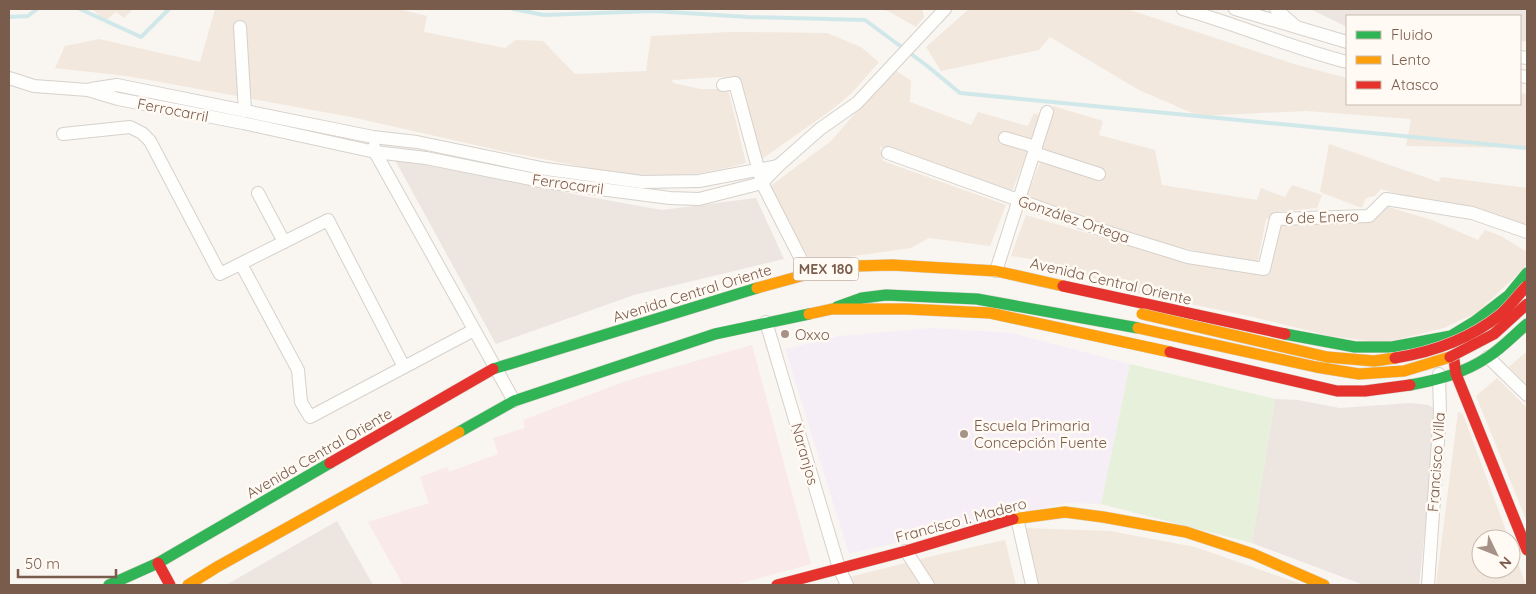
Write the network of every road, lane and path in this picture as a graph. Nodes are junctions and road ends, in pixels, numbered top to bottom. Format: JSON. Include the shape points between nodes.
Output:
{"nodes":[{"id":1,"x":945,"y":9,"type":"edge"},
{"id":2,"x":952,"y":9,"type":"edge"},
{"id":3,"x":1183,"y":9,"type":"edge"},
{"id":4,"x":1235,"y":9,"type":"edge"},
{"id":5,"x":1276,"y":9,"type":"edge"},
{"id":6,"x":934,"y":14,"type":"edge"},
{"id":7,"x":1231,"y":23,"type":"junction"},
{"id":8,"x":240,"y":27,"type":"dead end"},
{"id":9,"x":1298,"y":29,"type":"junction"},
{"id":10,"x":1346,"y":42,"type":"edge"},
{"id":11,"x":1346,"y":62,"type":"edge"},
{"id":12,"x":9,"y":78,"type":"edge"},
{"id":13,"x":722,"y":85,"type":"dead end"},
{"id":14,"x":88,"y":90,"type":"junction"},
{"id":15,"x":245,"y":111,"type":"junction"},
{"id":16,"x":1047,"y":112,"type":"dead end"},
{"id":17,"x":64,"y":134,"type":"dead end"},
{"id":18,"x":373,"y":136,"type":"junction"},
{"id":19,"x":1005,"y":138,"type":"dead end"},
{"id":20,"x":1035,"y":150,"type":"junction"},
{"id":21,"x":375,"y":152,"type":"junction"},
{"id":22,"x":888,"y":153,"type":"dead end"},
{"id":23,"x":778,"y":166,"type":"junction"},
{"id":24,"x":758,"y":169,"type":"junction"},
{"id":25,"x":1099,"y":174,"type":"dead end"},
{"id":26,"x":762,"y":183,"type":"junction"},
{"id":27,"x":258,"y":193,"type":"dead end"},
{"id":28,"x":1018,"y":200,"type":"junction"},
{"id":29,"x":1527,"y":232,"type":"edge"},
{"id":30,"x":284,"y":242,"type":"junction"},
{"id":31,"x":241,"y":264,"type":"junction"},
{"id":32,"x":1264,"y":269,"type":"joint"},
{"id":33,"x":964,"y":270,"type":"junction"},
{"id":34,"x":996,"y":271,"type":"junction"},
{"id":35,"x":808,"y":273,"type":"junction"},
{"id":36,"x":1527,"y":273,"type":"edge"},
{"id":37,"x":1527,"y":286,"type":"edge"},
{"id":38,"x":1527,"y":304,"type":"edge"},
{"id":39,"x":832,"y":309,"type":"junction"},
{"id":40,"x":766,"y":322,"type":"junction"},
{"id":41,"x":1527,"y":324,"type":"edge"},
{"id":42,"x":474,"y":330,"type":"junction"},
{"id":43,"x":1451,"y":336,"type":"junction"},
{"id":44,"x":1436,"y":339,"type":"junction"},
{"id":45,"x":1488,"y":357,"type":"junction"},
{"id":46,"x":404,"y":367,"type":"junction"},
{"id":47,"x":495,"y":368,"type":"junction"},
{"id":48,"x":1456,"y":374,"type":"junction"},
{"id":49,"x":1439,"y":380,"type":"junction"},
{"id":50,"x":1527,"y":395,"type":"edge"},
{"id":51,"x":514,"y":401,"type":"junction"},
{"id":52,"x":1017,"y":518,"type":"junction"},
{"id":53,"x":1527,"y":550,"type":"edge"},
{"id":54,"x":906,"y":551,"type":"junction"},
{"id":55,"x":158,"y":563,"type":"junction"},
{"id":56,"x":839,"y":568,"type":"junction"},
{"id":57,"x":794,"y":583,"type":"edge"},
{"id":58,"x":109,"y":585,"type":"edge"},
{"id":59,"x":170,"y":585,"type":"edge"},
{"id":60,"x":188,"y":585,"type":"edge"},
{"id":61,"x":777,"y":585,"type":"edge"},
{"id":62,"x":847,"y":585,"type":"edge"},
{"id":63,"x":928,"y":585,"type":"edge"},
{"id":64,"x":1032,"y":585,"type":"edge"},
{"id":65,"x":1324,"y":585,"type":"edge"},
{"id":66,"x":1428,"y":585,"type":"edge"}],
"edges":[{"from":1,"to":6,"type":"street"},
{"from":2,"to":6,"type":"street"},
{"from":3,"to":7,"type":"street"},
{"from":4,"to":7,"type":"street"},
{"from":4,"to":9,"type":"street"},
{"from":5,"to":9,"type":"street"},
{"from":6,"to":23,"type":"street","via":[[926,30],[857,103],[820,129]]},
{"from":7,"to":11,"type":"street","via":[[1307,52]]},
{"from":8,"to":15,"type":"street"},
{"from":9,"to":10,"type":"street"},
{"from":12,"to":14,"type":"street","name":"Ferrocarril","via":[[34,86]]},
{"from":13,"to":24,"type":"street","via":[[735,83]]},
{"from":14,"to":15,"type":"street","name":"Ferrocarril","via":[[117,85]]},
{"from":14,"to":21,"type":"street","name":"Ferrocarril","via":[[118,100]]},
{"from":15,"to":18,"type":"street","name":"Ferrocarril"},
{"from":16,"to":20,"type":"street"},
{"from":17,"to":31,"type":"street","via":[[130,127],[142,133],[150,141],[220,274]]},
{"from":18,"to":21,"type":"street"},
{"from":18,"to":24,"type":"street","name":"Ferrocarril","via":[[546,169],[642,182],[698,181]]},
{"from":19,"to":20,"type":"street"},
{"from":20,"to":25,"type":"street"},
{"from":20,"to":28,"type":"street"},
{"from":21,"to":26,"type":"street","name":"Ferrocarril","via":[[426,158],[546,182],[670,198],[699,199]]},
{"from":21,"to":42,"type":"street"},
{"from":22,"to":28,"type":"street","name":"González Ortega"},
{"from":23,"to":24,"type":"street","name":"Ferrocarril"},
{"from":23,"to":26,"type":"street"},
{"from":24,"to":26,"type":"street"},
{"from":26,"to":35,"type":"street"},
{"from":27,"to":30,"type":"street"},
{"from":28,"to":32,"type":"street","name":"González Ortega","via":[[1188,257]]},
{"from":28,"to":34,"type":"street"},
{"from":29,"to":32,"type":"street","name":"6 de Enero","via":[[1472,212],[1386,199],[1369,216],[1276,219]]},
{"from":30,"to":31,"type":"street"},
{"from":30,"to":46,"type":"street","via":[[328,220]]},
{"from":31,"to":46,"type":"street","via":[[298,370],[302,402],[310,417]]},
{"from":33,"to":34,"type":"main road","name":"Avenida Central Oriente","number":"MEX 180"},
{"from":33,"to":35,"type":"main road","name":"Avenida Central Oriente","number":"MEX 180","via":[[901,265]]},
{"from":33,"to":37,"type":"main road","bridge":true,"via":[[1025,288],[1327,358],[1374,361],[1421,354],[1465,338],[1501,314]]},
{"from":34,"to":44,"type":"main road","name":"Avenida Central Oriente","number":"MEX 180","via":[[1244,326],[1355,346],[1392,347]]},
{"from":35,"to":47,"type":"main road","name":"Avenida Central Oriente","number":"MEX 180"},
{"from":36,"to":43,"type":"main road","name":"Avenida Central Oriente","number":"MEX 180","via":[[1509,295]]},
{"from":38,"to":39,"type":"main road","bridge":true,"via":[[1494,334],[1449,358],[1404,371],[1359,374],[1316,368],[1138,328],[977,299],[886,295],[862,298]]},
{"from":39,"to":40,"type":"main road"},
{"from":39,"to":49,"type":"main road","via":[[990,313],[1337,391],[1390,389]]},
{"from":40,"to":51,"type":"main road","via":[[715,334]]},
{"from":40,"to":56,"type":"street","name":"Naranjos"},
{"from":41,"to":45,"type":"main road"},
{"from":42,"to":46,"type":"street"},
{"from":42,"to":47,"type":"street"},
{"from":43,"to":44,"type":"main road","name":"Avenida Central Oriente","number":"MEX 180"},
{"from":43,"to":48,"type":"main road"},
{"from":44,"to":49,"type":"street","name":"Francisco Villa"},
{"from":45,"to":48,"type":"main road"},
{"from":45,"to":50,"type":"street"},
{"from":47,"to":51,"type":"street"},
{"from":47,"to":55,"type":"main road","name":"Avenida Central Oriente","number":"MEX 180"},
{"from":48,"to":49,"type":"main road"},
{"from":48,"to":53,"type":"main road"},
{"from":49,"to":66,"type":"street","name":"Francisco Villa","via":[[1440,414]]},
{"from":51,"to":60,"type":"main road"},
{"from":52,"to":54,"type":"main road","name":"Francisco I. Madero"},
{"from":52,"to":64,"type":"street"},
{"from":52,"to":65,"type":"main road","name":"Francisco I. Madero","via":[[1065,512],[1186,532],[1253,554]]},
{"from":54,"to":56,"type":"main road","name":"Francisco I. Madero"},
{"from":54,"to":63,"type":"street"},
{"from":55,"to":58,"type":"main road","number":"MEX 180"},
{"from":55,"to":59,"type":"main road"},
{"from":56,"to":57,"type":"main road","name":"Francisco I. Madero"},
{"from":56,"to":62,"type":"street","name":"Naranjos"},
{"from":57,"to":61,"type":"main road","name":"Francisco I. Madero"}]}
